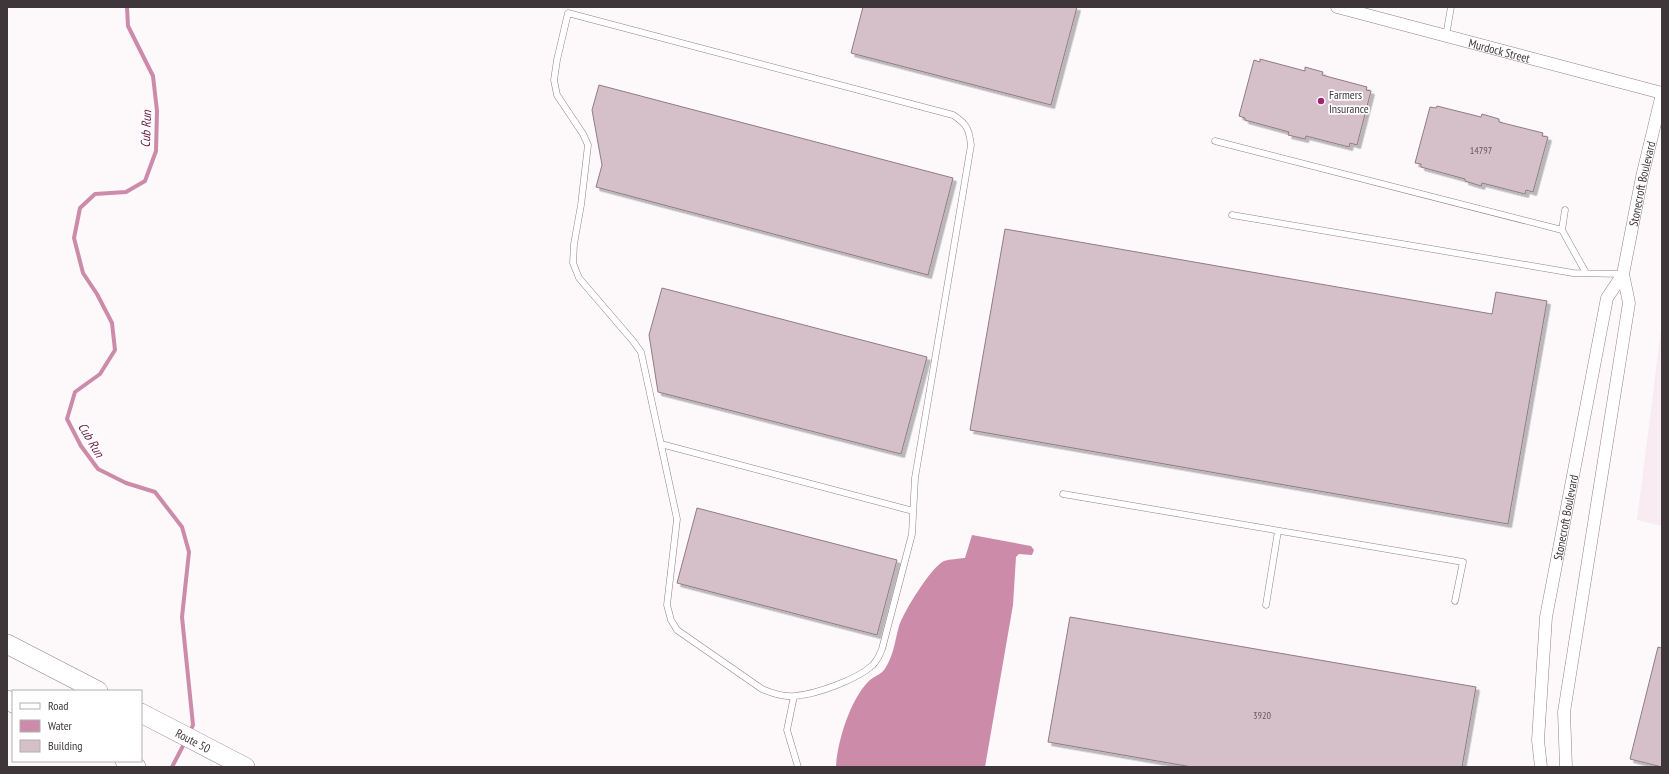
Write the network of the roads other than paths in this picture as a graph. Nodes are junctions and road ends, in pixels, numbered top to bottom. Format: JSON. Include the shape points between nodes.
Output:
{"nodes":[{"id":1,"x":1336,"y":7,"type":"edge"},
{"id":2,"x":1451,"y":7,"type":"edge"},
{"id":3,"x":1446,"y":36,"type":"junction"},
{"id":4,"x":1662,"y":93,"type":"edge"},
{"id":5,"x":1215,"y":141,"type":"dead end"},
{"id":6,"x":1565,"y":210,"type":"dead end"},
{"id":7,"x":1232,"y":215,"type":"dead end"},
{"id":8,"x":1562,"y":230,"type":"junction"},
{"id":9,"x":1586,"y":273,"type":"junction"},
{"id":10,"x":1623,"y":274,"type":"junction"},
{"id":11,"x":661,"y":444,"type":"junction"},
{"id":12,"x":1063,"y":494,"type":"dead end"},
{"id":13,"x":913,"y":511,"type":"junction"},
{"id":14,"x":1278,"y":531,"type":"junction"},
{"id":15,"x":1455,"y":601,"type":"dead end"},
{"id":16,"x":1266,"y":605,"type":"dead end"},
{"id":17,"x":7,"y":644,"type":"edge"},
{"id":18,"x":96,"y":690,"type":"edge"},
{"id":19,"x":794,"y":696,"type":"junction"},
{"id":20,"x":147,"y":717,"type":"edge"},
{"id":21,"x":237,"y":763,"type":"edge"},
{"id":22,"x":798,"y":767,"type":"edge"},
{"id":23,"x":1541,"y":767,"type":"edge"},
{"id":24,"x":1566,"y":767,"type":"edge"}],
"edges":[{"from":1,"to":3,"type":"street","name":"Murdock Street"},
{"from":2,"to":3,"type":"lane"},
{"from":3,"to":4,"type":"street","name":"Murdock Street"},
{"from":4,"to":10,"type":"street","name":"Stonecroft Boulevard"},
{"from":5,"to":8,"type":"lane"},
{"from":6,"to":8,"type":"lane"},
{"from":7,"to":9,"type":"lane","via":[[1573,273]]},
{"from":8,"to":9,"type":"lane"},
{"from":9,"to":10,"type":"lane"},
{"from":10,"to":23,"type":"street","name":"Stonecroft Boulevard","via":[[1607,298],[1546,617],[1538,740]]},
{"from":10,"to":24,"type":"street","name":"Stonecroft Boulevard","via":[[1629,303],[1564,712]]},
{"from":11,"to":13,"type":"lane"},
{"from":11,"to":13,"type":"lane","via":[[641,352],[579,278],[573,263],[588,145],[557,95],[554,80],[568,13],[953,115],[963,121],[969,131],[970,144],[915,478]]},
{"from":11,"to":19,"type":"lane","via":[[677,519],[667,605],[673,625],[756,686],[768,692]]},
{"from":12,"to":14,"type":"lane"},
{"from":13,"to":19,"type":"lane","via":[[912,534],[878,659],[865,671],[825,690]]},
{"from":14,"to":15,"type":"lane","via":[[1463,562]]},
{"from":14,"to":16,"type":"lane"},
{"from":17,"to":18,"type":"highway"},
{"from":19,"to":22,"type":"lane","via":[[787,730]]},
{"from":20,"to":21,"type":"highway","name":"Route 50"}]}
